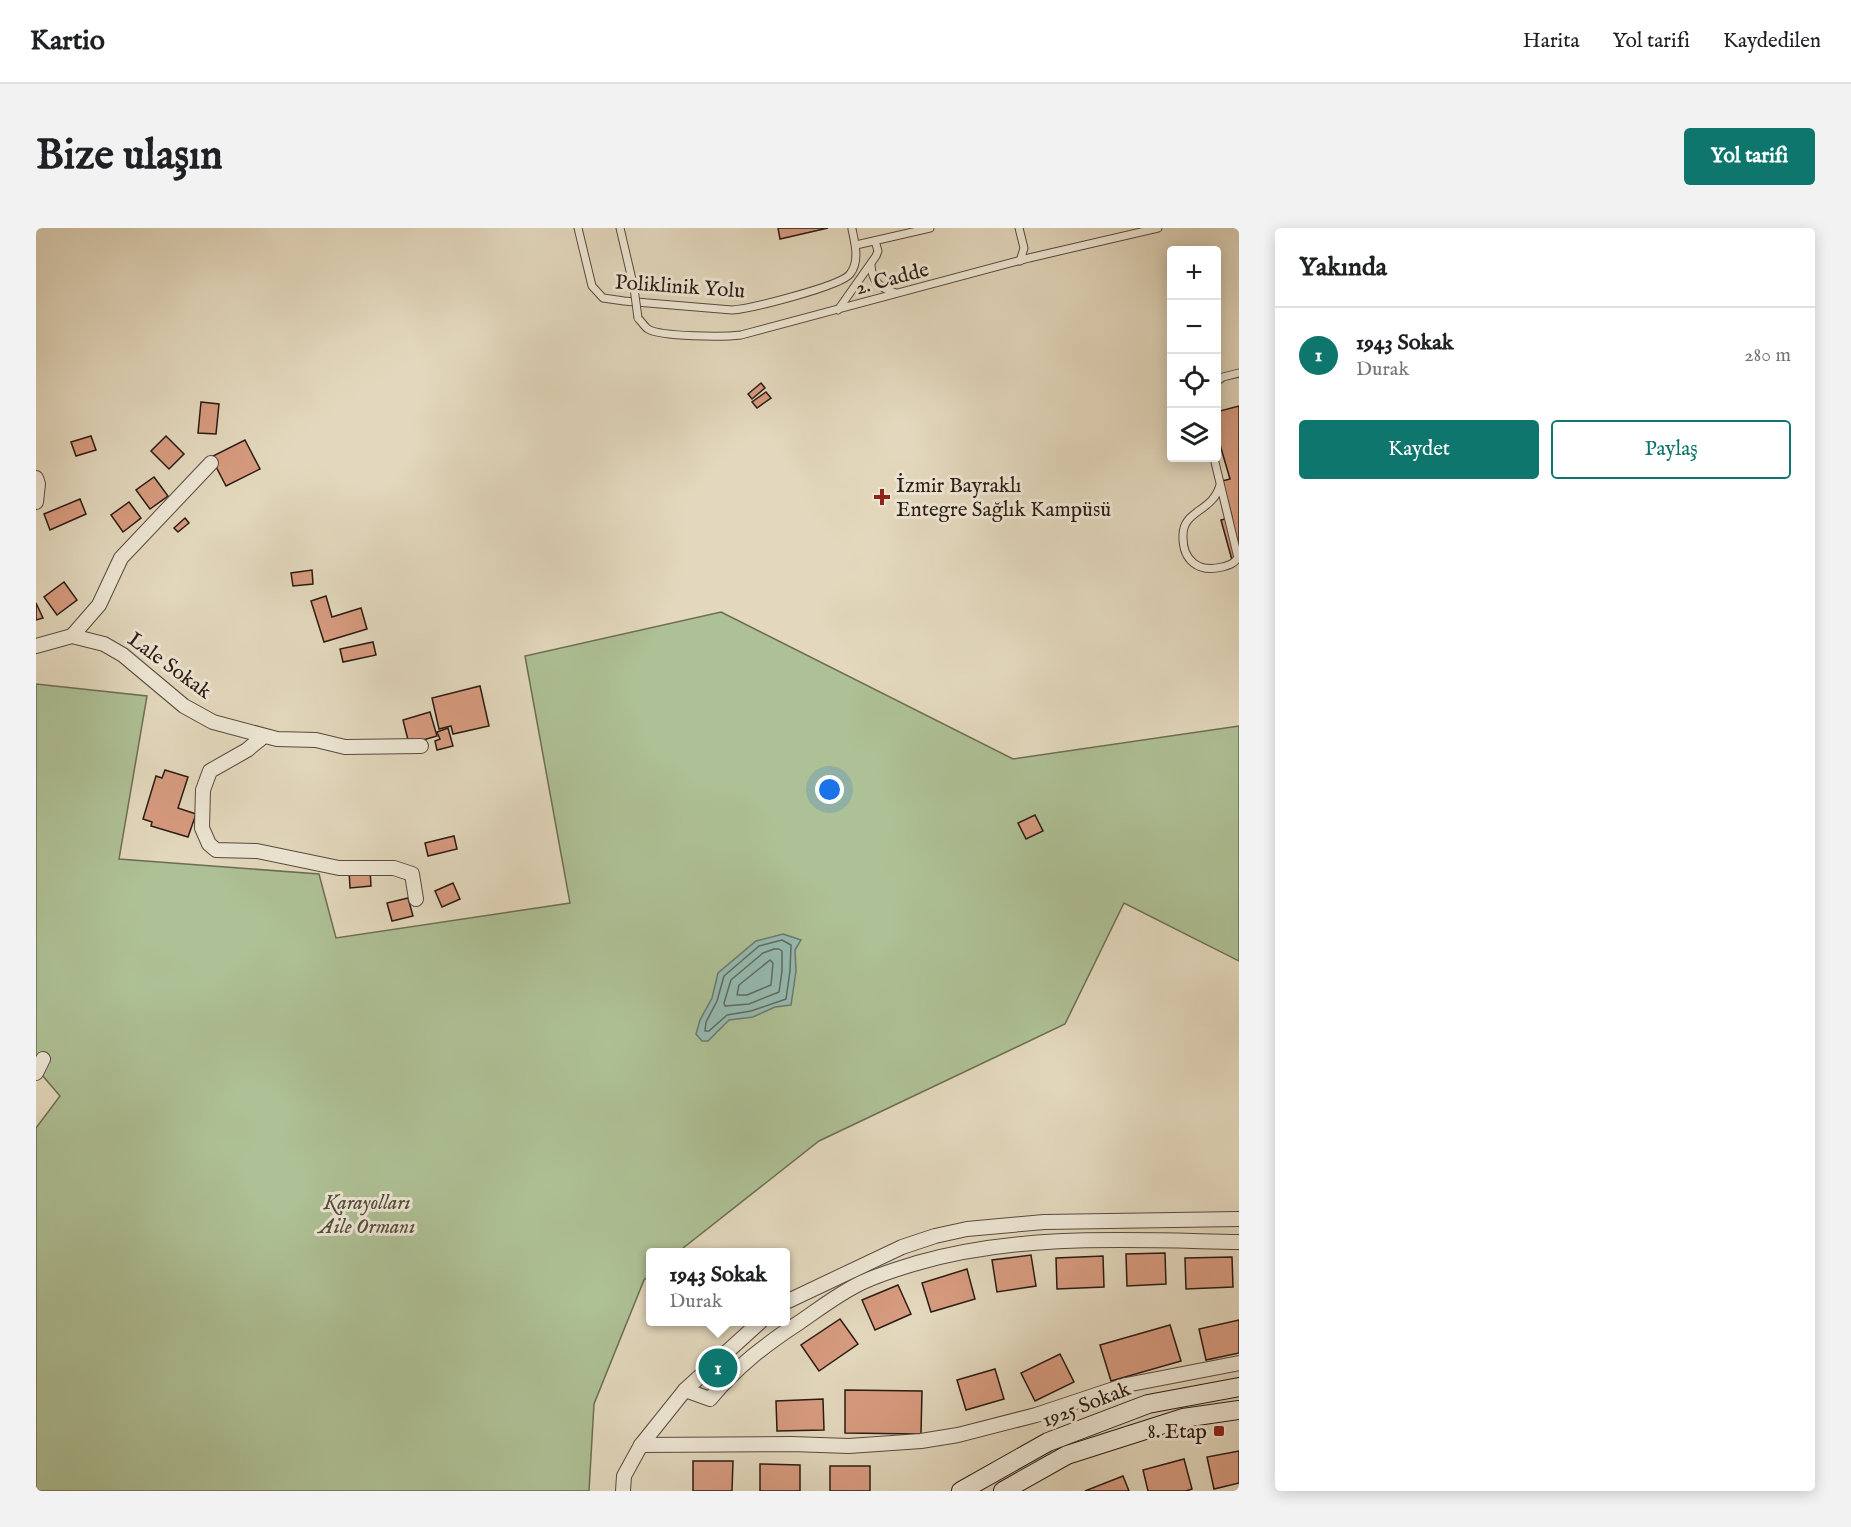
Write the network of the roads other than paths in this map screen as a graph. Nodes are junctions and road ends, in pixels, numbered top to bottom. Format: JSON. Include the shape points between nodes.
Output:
{"nodes":[{"id":1,"x":578,"y":228,"type":"edge"},
{"id":2,"x":620,"y":228,"type":"edge"},
{"id":3,"x":930,"y":228,"type":"edge"},
{"id":4,"x":1019,"y":228,"type":"edge"},
{"id":5,"x":1158,"y":228,"type":"edge"},
{"id":6,"x":852,"y":229,"type":"edge"},
{"id":7,"x":875,"y":241,"type":"junction"},
{"id":8,"x":856,"y":245,"type":"junction"},
{"id":9,"x":1020,"y":261,"type":"junction"},
{"id":10,"x":871,"y":265,"type":"junction"},
{"id":11,"x":899,"y":293,"type":"junction"},
{"id":12,"x":838,"y":310,"type":"junction"},
{"id":13,"x":1239,"y":373,"type":"edge"},
{"id":14,"x":1221,"y":378,"type":"edge"},
{"id":15,"x":1215,"y":462,"type":"edge"},
{"id":16,"x":211,"y":463,"type":"dead end"},
{"id":17,"x":36,"y":478,"type":"edge"},
{"id":18,"x":1221,"y":485,"type":"junction"},
{"id":19,"x":36,"y":501,"type":"edge"},
{"id":20,"x":72,"y":636,"type":"junction"},
{"id":21,"x":36,"y":646,"type":"edge"},
{"id":22,"x":264,"y":736,"type":"junction"},
{"id":23,"x":421,"y":746,"type":"dead end"},
{"id":24,"x":416,"y":899,"type":"dead end"},
{"id":25,"x":43,"y":1059,"type":"dead end"},
{"id":26,"x":36,"y":1073,"type":"edge"},
{"id":27,"x":1239,"y":1219,"type":"edge"},
{"id":28,"x":1239,"y":1242,"type":"edge"},
{"id":29,"x":790,"y":1300,"type":"edge"},
{"id":30,"x":756,"y":1326,"type":"edge"},
{"id":31,"x":1239,"y":1363,"type":"edge"},
{"id":32,"x":1239,"y":1387,"type":"edge"},
{"id":33,"x":685,"y":1390,"type":"junction"},
{"id":34,"x":1239,"y":1410,"type":"edge"},
{"id":35,"x":641,"y":1445,"type":"junction"},
{"id":36,"x":623,"y":1491,"type":"edge"},
{"id":37,"x":961,"y":1491,"type":"edge"},
{"id":38,"x":1003,"y":1491,"type":"edge"}],
"edges":[{"from":1,"to":8,"type":"lane","name":"Poliklinik Yolu","via":[[592,286],[603,298],[732,310],[769,304],[846,278],[855,265]]},
{"from":2,"to":12,"type":"lane","name":"2. Cadde","bridge":true,"via":[[638,318],[648,329],[741,336]]},
{"from":3,"to":7,"type":"lane","name":"2. Cadde"},
{"from":4,"to":9,"type":"lane","via":[[1024,248]]},
{"from":5,"to":9,"type":"lane","name":"2. Cadde"},
{"from":6,"to":8,"type":"lane","name":"Poliklinik Yolu"},
{"from":7,"to":8,"type":"lane","name":"2. Cadde"},
{"from":7,"to":10,"type":"lane","via":[[878,251]]},
{"from":9,"to":11,"type":"lane","name":"2. Cadde"},
{"from":10,"to":11,"type":"lane","via":[[879,287]]},
{"from":10,"to":12,"type":"lane"},
{"from":11,"to":12,"type":"lane","name":"2. Cadde"},
{"from":13,"to":14,"type":"lane"},
{"from":15,"to":18,"type":"lane"},
{"from":16,"to":20,"type":"street","via":[[121,558],[99,605]]},
{"from":17,"to":19,"type":"street"},
{"from":18,"to":18,"type":"lane","via":[[1218,496],[1194,513],[1182,535],[1190,560],[1206,570],[1233,564],[1238,558]]},
{"from":20,"to":21,"type":"street","name":"Lale Sokak"},
{"from":20,"to":22,"type":"street","name":"Lale Sokak","via":[[104,644],[123,655],[184,706],[213,722]]},
{"from":22,"to":23,"type":"street","name":"Lale Sokak","via":[[316,740],[345,747]]},
{"from":22,"to":24,"type":"street","via":[[210,771],[203,790],[202,828],[209,844],[216,850],[257,850],[339,868],[394,868],[412,874]]},
{"from":25,"to":26,"type":"street"},
{"from":27,"to":29,"type":"street","via":[[1044,1222],[967,1229],[902,1247]]},
{"from":28,"to":33,"type":"street","via":[[1088,1239],[955,1252],[858,1284],[766,1345],[728,1377],[711,1399]]},
{"from":30,"to":33,"type":"street"},
{"from":31,"to":35,"type":"street","via":[[1126,1385],[1036,1415],[921,1441],[849,1446]]},
{"from":32,"to":37,"type":"main road","name":"1925 Sokak","via":[[1148,1404],[1048,1442]]},
{"from":33,"to":35,"type":"street"},
{"from":34,"to":38,"type":"main road","name":"1925 Sokak","via":[[1183,1418],[1067,1455]]},
{"from":35,"to":36,"type":"street","via":[[624,1476]]}]}
